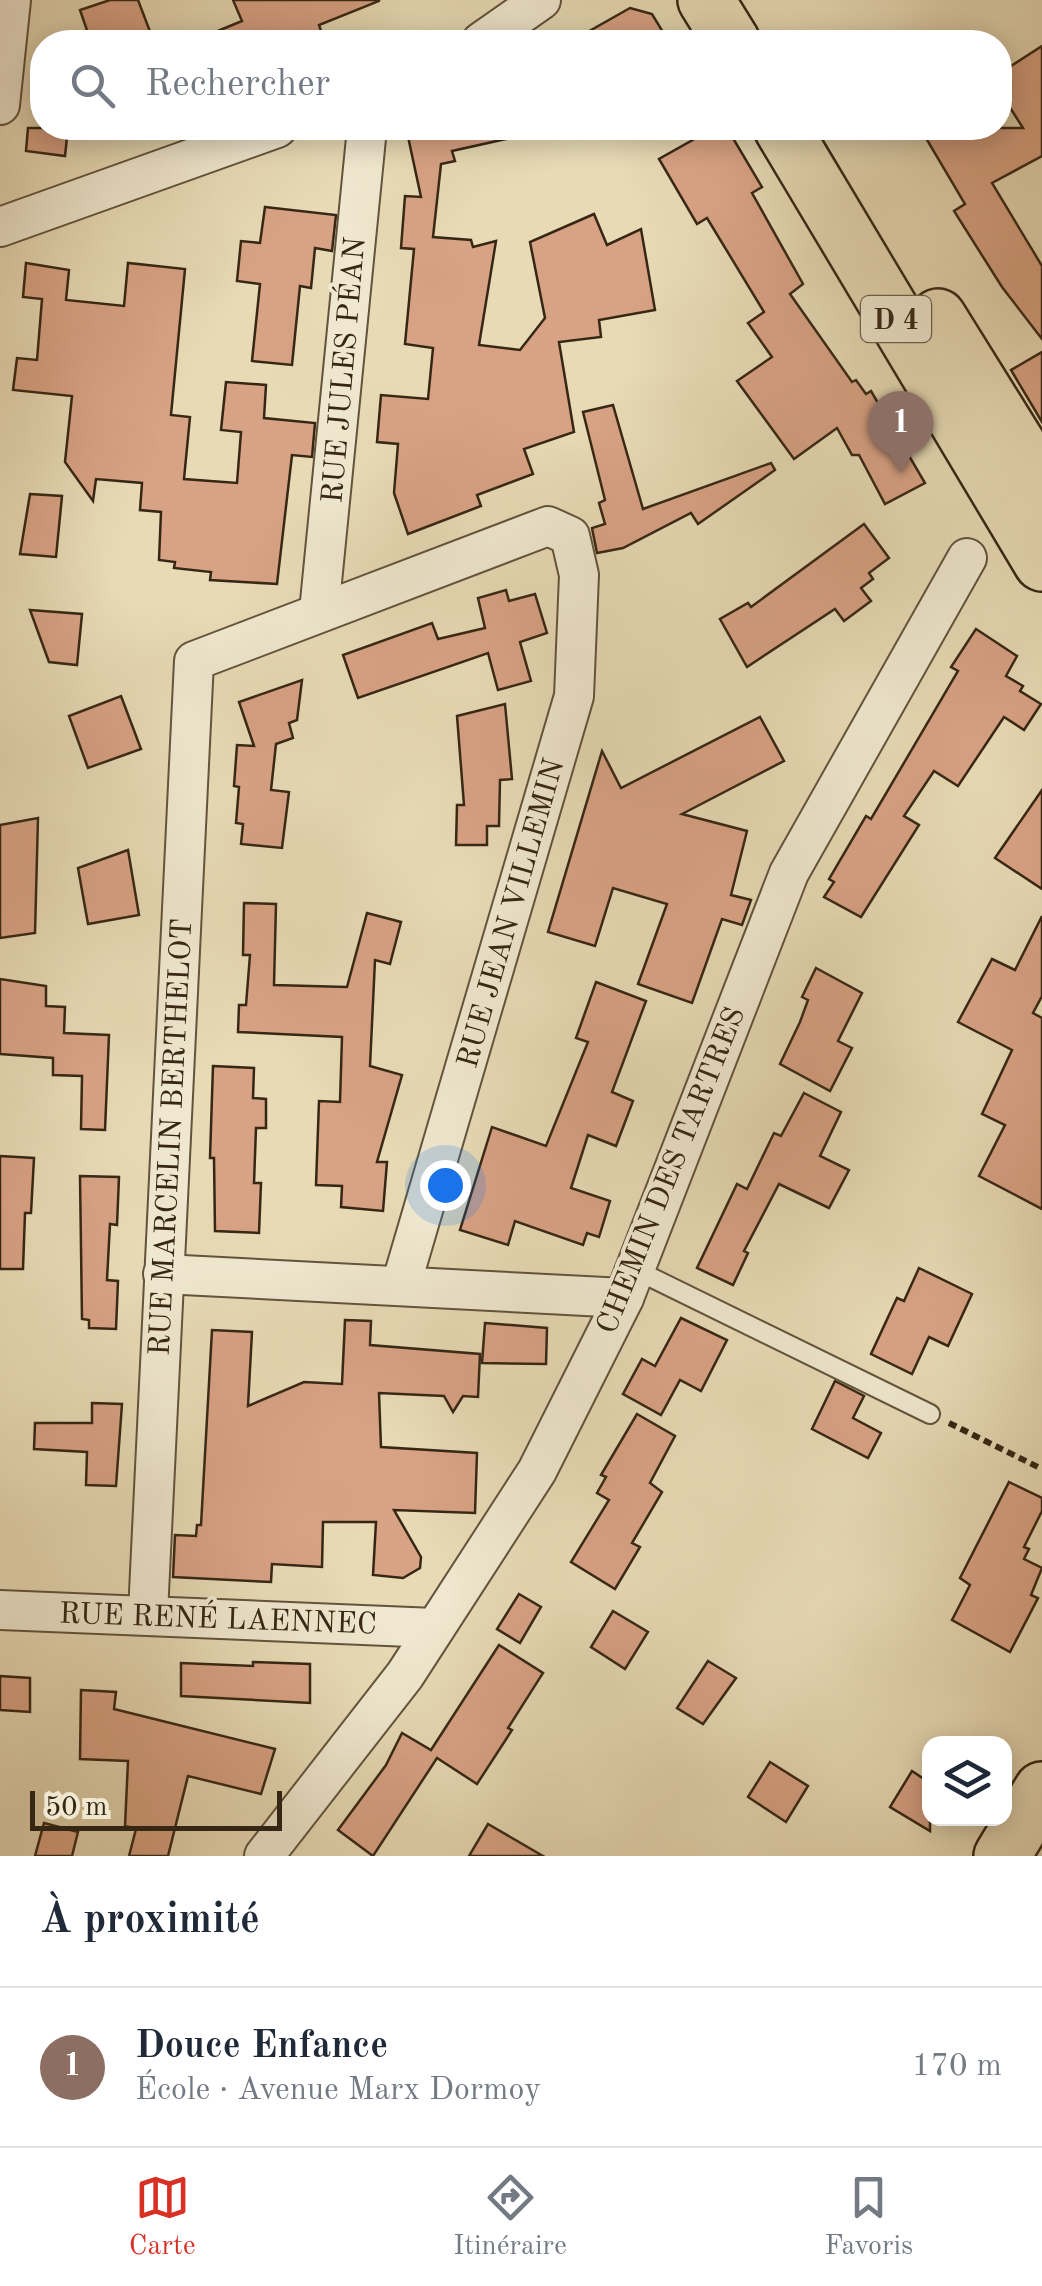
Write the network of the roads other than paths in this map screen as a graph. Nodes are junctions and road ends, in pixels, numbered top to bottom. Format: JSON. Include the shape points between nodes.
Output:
{"nodes":[{"id":1,"x":11,"y":0,"type":"edge"},
{"id":2,"x":541,"y":0,"type":"edge"},
{"id":3,"x":706,"y":0,"type":"edge"},
{"id":4,"x":748,"y":0,"type":"edge"},
{"id":5,"x":497,"y":30,"type":"edge"},
{"id":6,"x":725,"y":30,"type":"edge"},
{"id":7,"x":765,"y":30,"type":"edge"},
{"id":8,"x":0,"y":105,"type":"edge"},
{"id":9,"x":243,"y":140,"type":"edge"},
{"id":10,"x":365,"y":140,"type":"edge"},
{"id":11,"x":790,"y":140,"type":"edge"},
{"id":12,"x":829,"y":140,"type":"edge"},
{"id":13,"x":0,"y":226,"type":"edge"},
{"id":14,"x":1032,"y":494,"type":"edge"},
{"id":15,"x":966,"y":558,"type":"dead end"},
{"id":16,"x":1042,"y":563,"type":"edge"},
{"id":17,"x":319,"y":612,"type":"junction"},
{"id":18,"x":176,"y":1275,"type":"junction"},
{"id":19,"x":630,"y":1284,"type":"junction"},
{"id":20,"x":401,"y":1285,"type":"junction"},
{"id":21,"x":930,"y":1414,"type":"road end"},
{"id":22,"x":0,"y":1610,"type":"edge"},
{"id":23,"x":148,"y":1614,"type":"junction"},
{"id":24,"x":435,"y":1628,"type":"junction"},
{"id":25,"x":1042,"y":1790,"type":"edge"},
{"id":26,"x":264,"y":1856,"type":"edge"},
{"id":27,"x":1002,"y":1856,"type":"edge"}],
"edges":[{"from":1,"to":8,"type":"street"},
{"from":2,"to":5,"type":"street"},
{"from":3,"to":6,"type":"main road"},
{"from":4,"to":7,"type":"main road"},
{"from":9,"to":13,"type":"street"},
{"from":10,"to":17,"type":"street","name":"RUE JULES PÉAN"},
{"from":11,"to":14,"type":"main road","number":"D 4"},
{"from":12,"to":14,"type":"main road","number":"D 4"},
{"from":14,"to":16,"type":"main road","number":"D 4"},
{"from":15,"to":19,"type":"street","name":"CHEMIN DES TARTRES","via":[[789,873]]},
{"from":17,"to":18,"type":"street","name":"RUE MARCELIN BERTHELOT","via":[[194,661]]},
{"from":17,"to":20,"type":"street","name":"RUE JEAN VILLEMIN","via":[[548,526],[570,536],[579,576],[574,696]]},
{"from":18,"to":20,"type":"street"},
{"from":18,"to":23,"type":"street","name":"RUE MARCELIN BERTHELOT"},
{"from":19,"to":20,"type":"street"},
{"from":19,"to":21,"type":"lane"},
{"from":19,"to":24,"type":"street","name":"CHEMIN DES TARTRES","via":[[537,1471]]},
{"from":22,"to":23,"type":"street","name":"RUE RENÉ LAENNEC"},
{"from":23,"to":24,"type":"street","name":"RUE RENÉ LAENNEC"},
{"from":24,"to":26,"type":"street","name":"CHEMIN DES TARTRES"},
{"from":25,"to":27,"type":"main road"}]}
